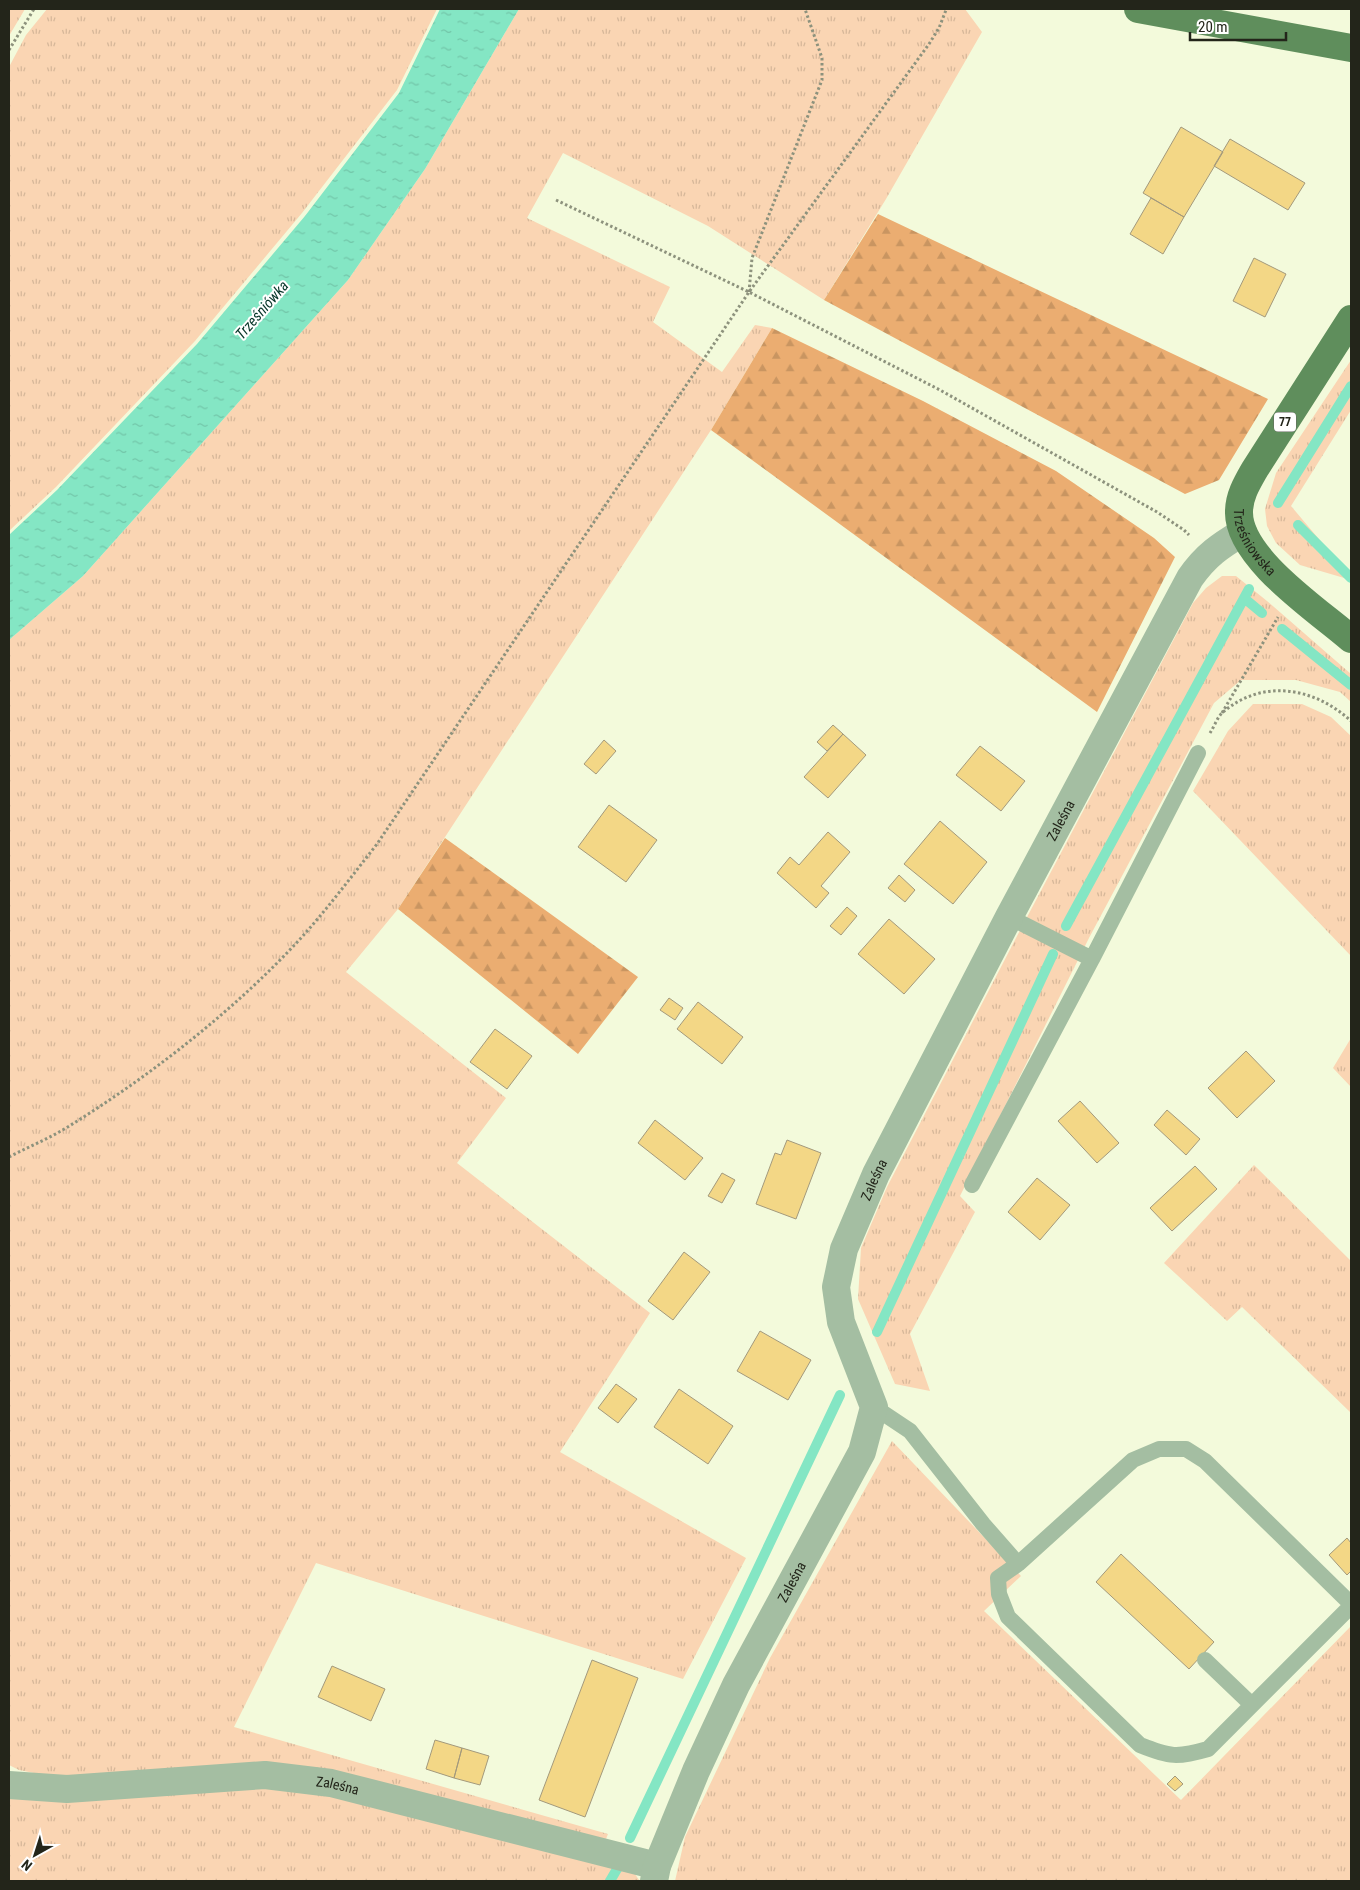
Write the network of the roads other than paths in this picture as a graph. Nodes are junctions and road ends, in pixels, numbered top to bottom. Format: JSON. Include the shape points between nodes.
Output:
{"nodes":[{"id":1,"x":1138,"y":9,"type":"edge"},
{"id":2,"x":1351,"y":48,"type":"edge"},
{"id":3,"x":1351,"y":319,"type":"edge"},
{"id":4,"x":1243,"y":532,"type":"junction"},
{"id":5,"x":1351,"y":639,"type":"edge"},
{"id":6,"x":1198,"y":753,"type":"road end"},
{"id":7,"x":1009,"y":917,"type":"junction"},
{"id":8,"x":1092,"y":959,"type":"junction"},
{"id":9,"x":972,"y":1185,"type":"dead end"},
{"id":10,"x":874,"y":1407,"type":"junction"},
{"id":11,"x":1018,"y":1564,"type":"junction"},
{"id":12,"x":1351,"y":1605,"type":"edge"},
{"id":13,"x":1205,"y":1660,"type":"dead end"},
{"id":14,"x":1252,"y":1705,"type":"junction"},
{"id":15,"x":12,"y":1782,"type":"edge"},
{"id":16,"x":655,"y":1874,"type":"edge"}],
"edges":[{"from":1,"to":2,"type":"main road"},
{"from":3,"to":4,"type":"main road","name":"Trześniowska","number":"77","via":[[1246,484],[1239,512]]},
{"from":4,"to":5,"type":"main road","name":"Trześniowska","number":"77","via":[[1256,555]]},
{"from":4,"to":7,"type":"street","name":"Zaleśna","via":[[1206,556],[1190,578]]},
{"from":6,"to":8,"type":"lane"},
{"from":7,"to":8,"type":"lane"},
{"from":7,"to":10,"type":"street","name":"Zaleśna","via":[[876,1174],[844,1249],[836,1287],[841,1322]]},
{"from":8,"to":9,"type":"lane"},
{"from":10,"to":11,"type":"lane","via":[[910,1431]]},
{"from":10,"to":16,"type":"street","name":"Zaleśna","via":[[862,1452],[736,1685],[696,1770]]},
{"from":11,"to":12,"type":"lane","via":[[1133,1460],[1159,1449],[1186,1449],[1205,1461]]},
{"from":11,"to":14,"type":"lane","via":[[998,1578],[999,1594],[1008,1617],[1140,1745],[1163,1755],[1186,1756],[1208,1749]]},
{"from":12,"to":14,"type":"lane"},
{"from":13,"to":14,"type":"lane"},
{"from":15,"to":16,"type":"street","name":"Zaleśna","via":[[67,1789],[265,1775],[332,1783]]}]}
